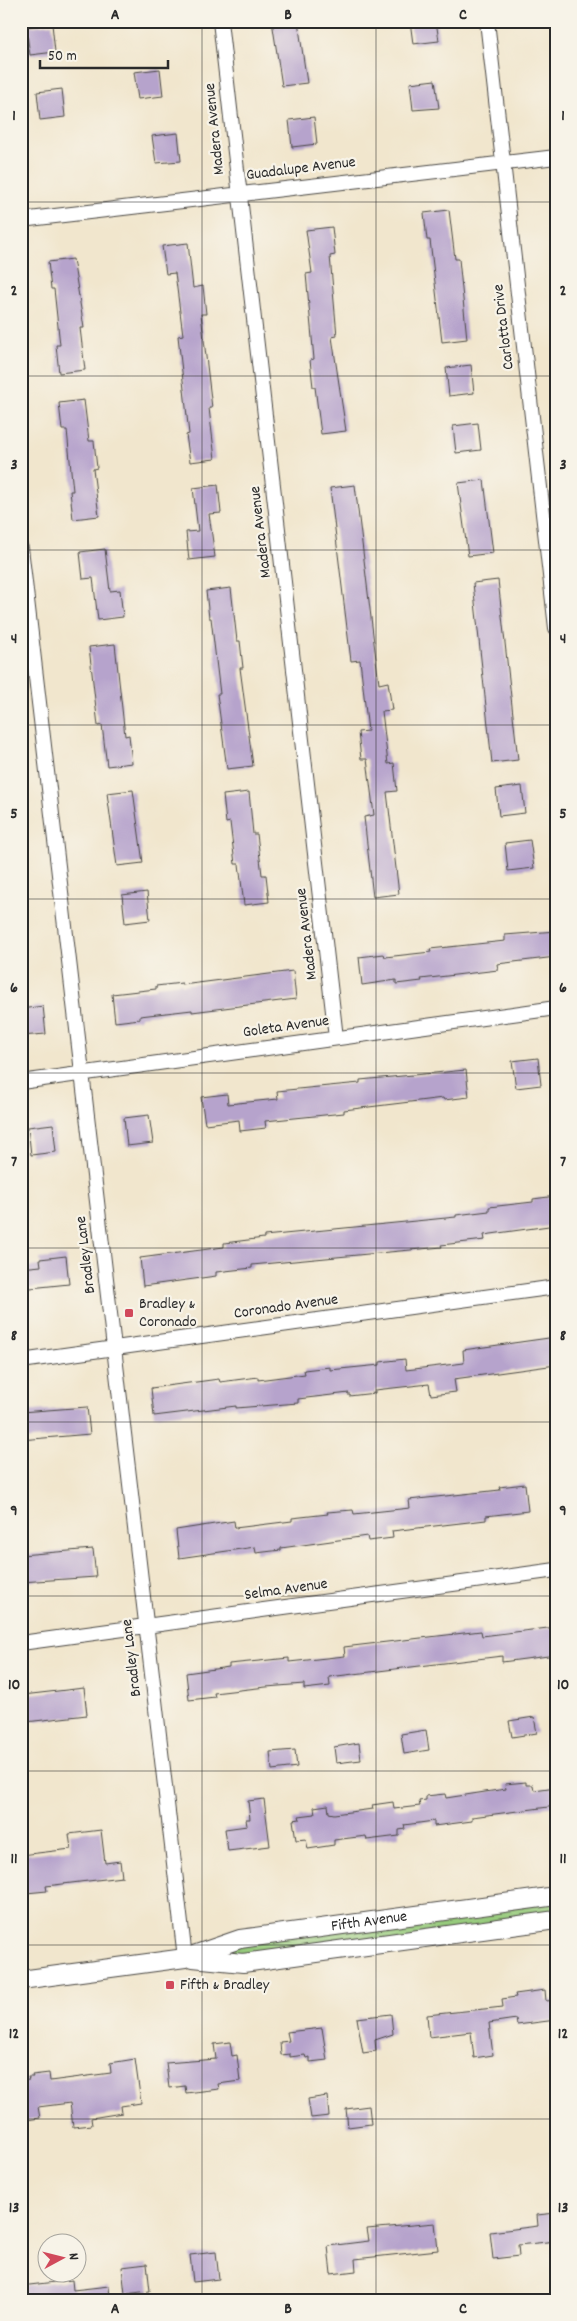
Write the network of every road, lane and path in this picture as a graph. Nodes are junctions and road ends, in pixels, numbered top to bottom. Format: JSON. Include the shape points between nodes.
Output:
{"nodes":[{"id":1,"x":220,"y":21,"type":"edge"},
{"id":2,"x":487,"y":21,"type":"edge"},
{"id":3,"x":556,"y":157,"type":"edge"},
{"id":4,"x":503,"y":163,"type":"junction"},
{"id":5,"x":239,"y":193,"type":"junction"},
{"id":6,"x":21,"y":220,"type":"edge"},
{"id":7,"x":21,"y":548,"type":"edge"},
{"id":8,"x":556,"y":628,"type":"edge"},
{"id":9,"x":556,"y":1008,"type":"edge"},
{"id":10,"x":336,"y":1038,"type":"junction"},
{"id":11,"x":82,"y":1073,"type":"junction"},
{"id":12,"x":21,"y":1082,"type":"edge"},
{"id":13,"x":556,"y":1288,"type":"edge"},
{"id":14,"x":114,"y":1348,"type":"junction"},
{"id":15,"x":21,"y":1361,"type":"edge"},
{"id":16,"x":556,"y":1570,"type":"edge"},
{"id":17,"x":146,"y":1626,"type":"junction"},
{"id":18,"x":21,"y":1643,"type":"edge"},
{"id":19,"x":556,"y":1896,"type":"edge"},
{"id":20,"x":556,"y":1920,"type":"edge"},
{"id":21,"x":185,"y":1958,"type":"junction"},
{"id":22,"x":21,"y":1980,"type":"edge"}],
"edges":[{"from":1,"to":5,"type":"street","name":"Madera Avenue"},
{"from":2,"to":4,"type":"street","name":"Carlotta Drive"},
{"from":3,"to":4,"type":"street","name":"Guadalupe Avenue"},
{"from":4,"to":5,"type":"street","name":"Guadalupe Avenue"},
{"from":4,"to":8,"type":"street","name":"Carlotta Drive"},
{"from":5,"to":6,"type":"street","name":"Guadalupe Avenue"},
{"from":5,"to":10,"type":"street","name":"Madera Avenue"},
{"from":7,"to":11,"type":"street","name":"Bradley Lane"},
{"from":9,"to":10,"type":"street","name":"Goleta Avenue"},
{"from":10,"to":11,"type":"street","name":"Goleta Avenue"},
{"from":11,"to":12,"type":"street","name":"Goleta Avenue"},
{"from":11,"to":14,"type":"street","name":"Bradley Lane"},
{"from":13,"to":14,"type":"street","name":"Coronado Avenue"},
{"from":14,"to":15,"type":"street","name":"Coronado Avenue"},
{"from":14,"to":17,"type":"street","name":"Bradley Lane"},
{"from":16,"to":17,"type":"street","name":"Selma Avenue"},
{"from":17,"to":18,"type":"street","name":"Selma Avenue"},
{"from":17,"to":21,"type":"street","name":"Bradley Lane"},
{"from":19,"to":21,"type":"street","name":"Fifth Avenue","via":[[240,1939]]},
{"from":20,"to":21,"type":"street","name":"Fifth Avenue","via":[[243,1963]]},
{"from":21,"to":22,"type":"street","name":"Fifth Avenue"}]}
